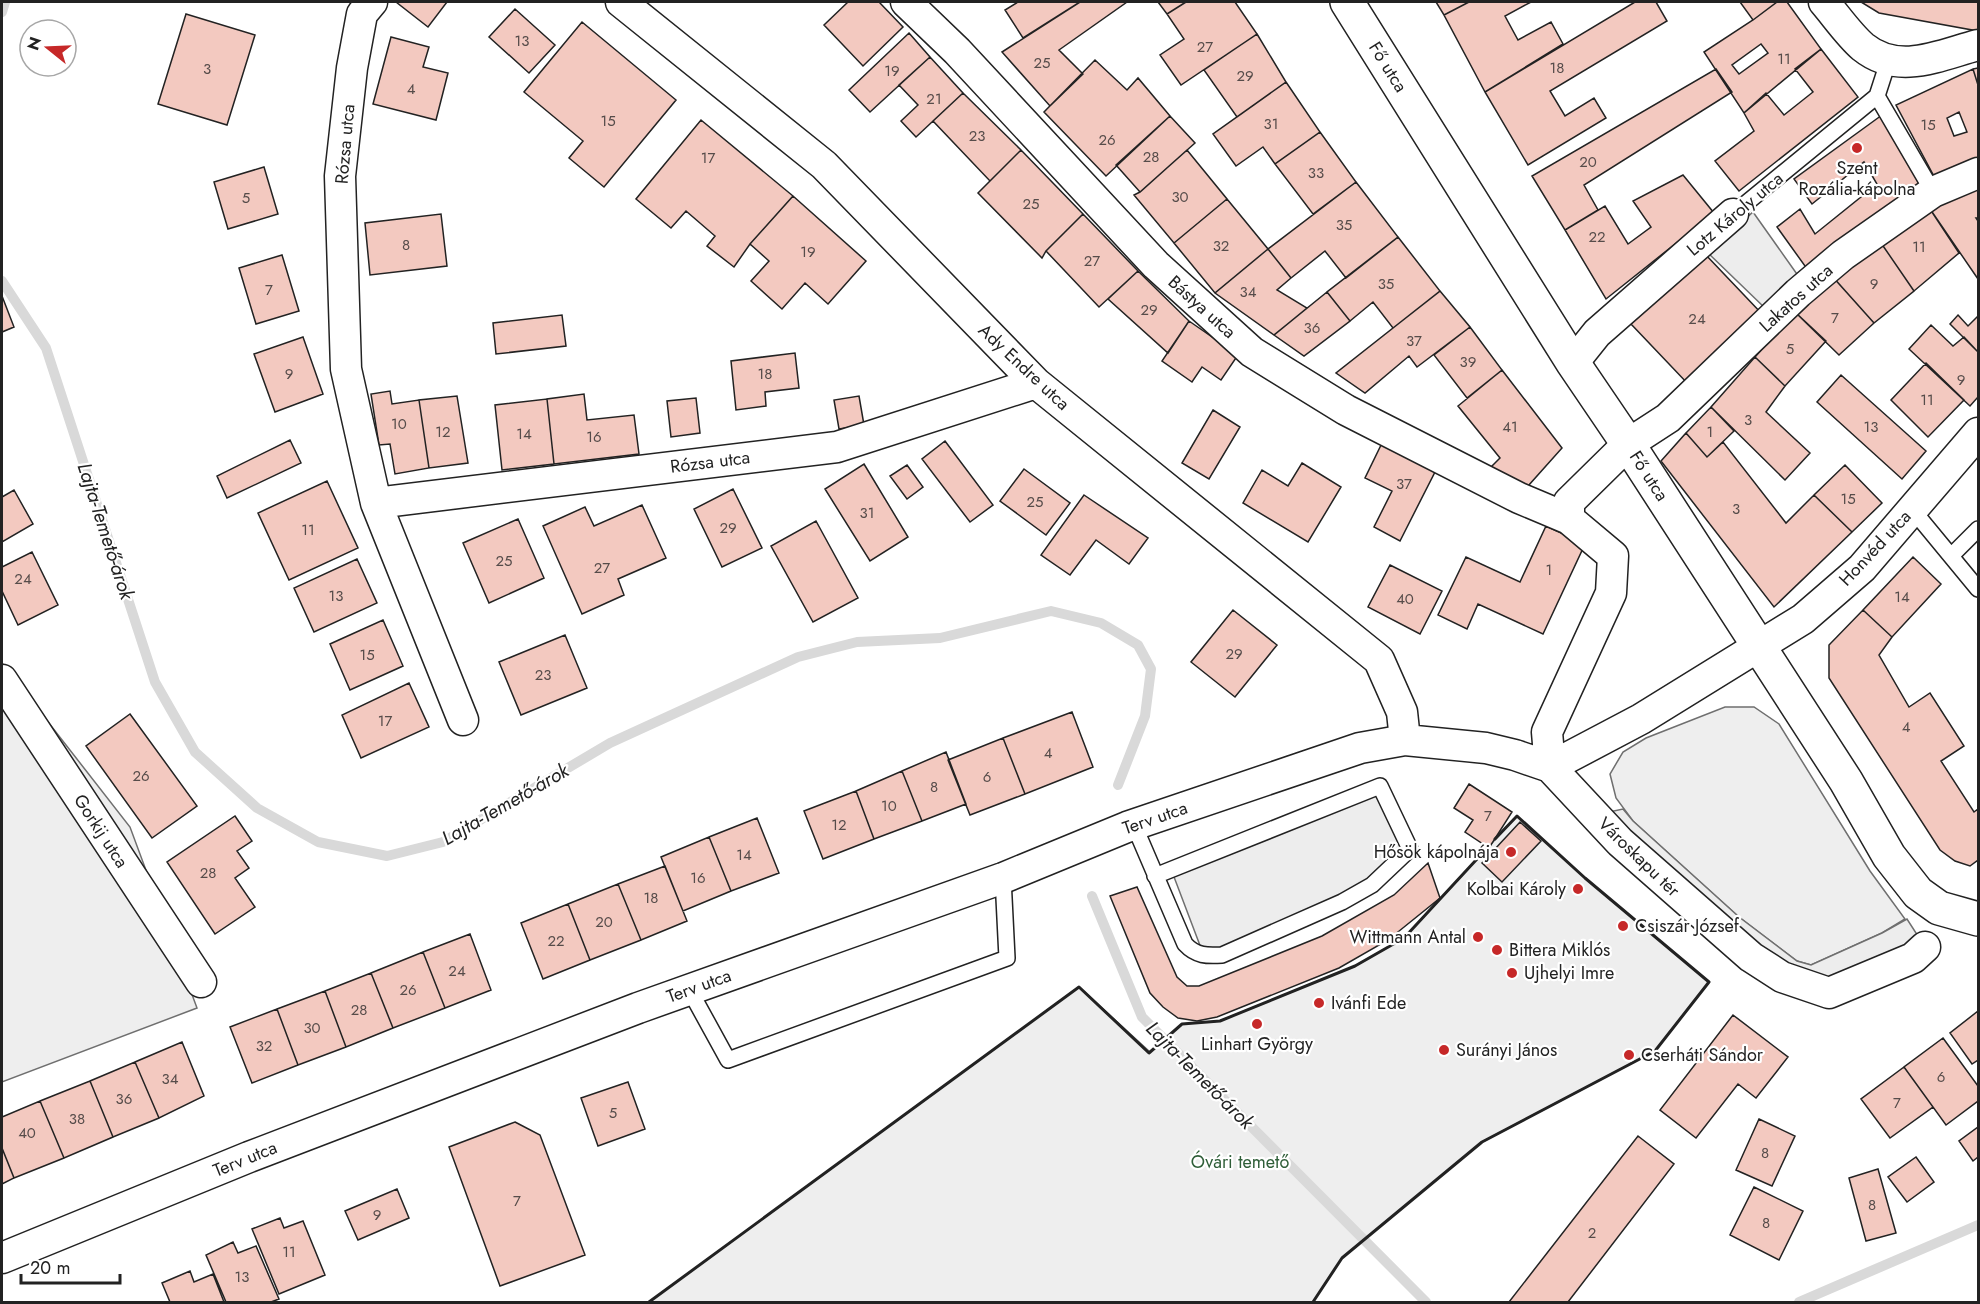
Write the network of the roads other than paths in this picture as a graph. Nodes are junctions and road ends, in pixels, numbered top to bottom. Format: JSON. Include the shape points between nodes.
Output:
{"nodes":[{"id":1,"x":372,"y":2,"type":"edge"},
{"id":2,"x":621,"y":2,"type":"edge"},
{"id":3,"x":906,"y":2,"type":"edge"},
{"id":4,"x":1347,"y":2,"type":"edge"},
{"id":5,"x":1824,"y":2,"type":"edge"},
{"id":6,"x":1978,"y":45,"type":"edge"},
{"id":7,"x":1888,"y":62,"type":"junction"},
{"id":8,"x":1877,"y":96,"type":"junction"},
{"id":9,"x":1978,"y":173,"type":"edge"},
{"id":10,"x":1934,"y":192,"type":"junction"},
{"id":11,"x":1733,"y":214,"type":"joint"},
{"id":12,"x":1573,"y":363,"type":"junction"},
{"id":13,"x":1036,"y":383,"type":"junction"},
{"id":14,"x":1978,"y":433,"type":"edge"},
{"id":15,"x":1628,"y":444,"type":"junction"},
{"id":16,"x":376,"y":503,"type":"junction"},
{"id":17,"x":1912,"y":509,"type":"junction"},
{"id":18,"x":1569,"y":519,"type":"junction"},
{"id":19,"x":1978,"y":529,"type":"edge"},
{"id":20,"x":1951,"y":556,"type":"junction"},
{"id":21,"x":1978,"y":589,"type":"edge"},
{"id":22,"x":1759,"y":648,"type":"junction"},
{"id":23,"x":2,"y":680,"type":"edge"},
{"id":24,"x":463,"y":720,"type":"dead end"},
{"id":25,"x":1405,"y":740,"type":"junction"},
{"id":26,"x":1550,"y":767,"type":"junction"},
{"id":27,"x":1134,"y":825,"type":"junction"},
{"id":28,"x":1155,"y":876,"type":"junction"},
{"id":29,"x":1003,"y":878,"type":"junction"},
{"id":30,"x":1978,"y":918,"type":"edge"},
{"id":31,"x":1925,"y":947,"type":"dead end"},
{"id":32,"x":201,"y":982,"type":"dead end"},
{"id":33,"x":689,"y":989,"type":"junction"},
{"id":34,"x":2,"y":1258,"type":"edge"}],
"edges":[{"from":1,"to":16,"type":"street","name":"Rózsa utca","via":[[362,14],[352,68],[340,176],[346,369]]},
{"from":2,"to":13,"type":"street","name":"Ady Endre utca","via":[[824,165]]},
{"from":3,"to":18,"type":"street","name":"Bástya utca","via":[[957,51],[1156,265],[1252,352],[1346,410],[1519,498]]},
{"from":4,"to":12,"type":"main road","name":"Fő utca"},
{"from":5,"to":7,"type":"street","via":[[1863,47]]},
{"from":6,"to":7,"type":"street","via":[[1918,62]]},
{"from":7,"to":8,"type":"lane"},
{"from":8,"to":10,"type":"lane"},
{"from":8,"to":11,"type":"lane","name":"Lotz Károly utca"},
{"from":9,"to":10,"type":"street","name":"Lakatos utca"},
{"from":10,"to":15,"type":"street","name":"Lakatos utca","via":[[1844,255],[1798,293],[1668,418]]},
{"from":11,"to":12,"type":"street","name":"Lotz Károly utca","via":[[1712,240],[1597,333]]},
{"from":12,"to":15,"type":"main road","name":"Fő utca"},
{"from":13,"to":16,"type":"street","name":"Rózsa utca","via":[[837,447]]},
{"from":13,"to":25,"type":"street","name":"Ady Endre utca","via":[[1378,660],[1402,712]]},
{"from":14,"to":17,"type":"street","name":"Honvéd utca"},
{"from":15,"to":18,"type":"street","via":[[1569,502]]},
{"from":15,"to":22,"type":"main road","name":"Fő utca"},
{"from":16,"to":24,"type":"street","name":"Rózsa utca"},
{"from":17,"to":20,"type":"lane"},
{"from":17,"to":22,"type":"street","name":"Honvéd utca","via":[[1862,568],[1803,619]]},
{"from":18,"to":26,"type":"street","via":[[1613,556],[1611,593],[1547,732]]},
{"from":19,"to":20,"type":"lane"},
{"from":20,"to":21,"type":"lane"},
{"from":22,"to":26,"type":"street"},
{"from":22,"to":30,"type":"main road","name":"Fő utca","via":[[1846,781],[1889,856],[1918,893],[1940,908]]},
{"from":23,"to":32,"type":"street","name":"Gorkij utca"},
{"from":25,"to":26,"type":"street","name":"Városkapu tér","via":[[1486,748]]},
{"from":25,"to":27,"type":"street","name":"Terv utca","via":[[1360,748]]},
{"from":26,"to":31,"type":"street","name":"Városkapu tér","via":[[1620,842],[1751,957],[1782,977],[1829,993],[1913,958]]},
{"from":27,"to":28,"type":"lane"},
{"from":27,"to":29,"type":"street","name":"Terv utca"},
{"from":28,"to":28,"type":"lane","via":[[1185,944],[1204,956],[1222,955],[1342,902],[1372,885],[1410,849],[1380,786]]},
{"from":29,"to":33,"type":"street","name":"Terv utca"},
{"from":29,"to":33,"type":"lane","via":[[1007,958],[728,1060]]},
{"from":33,"to":34,"type":"street","name":"Terv utca","via":[[261,1153]]}]}
